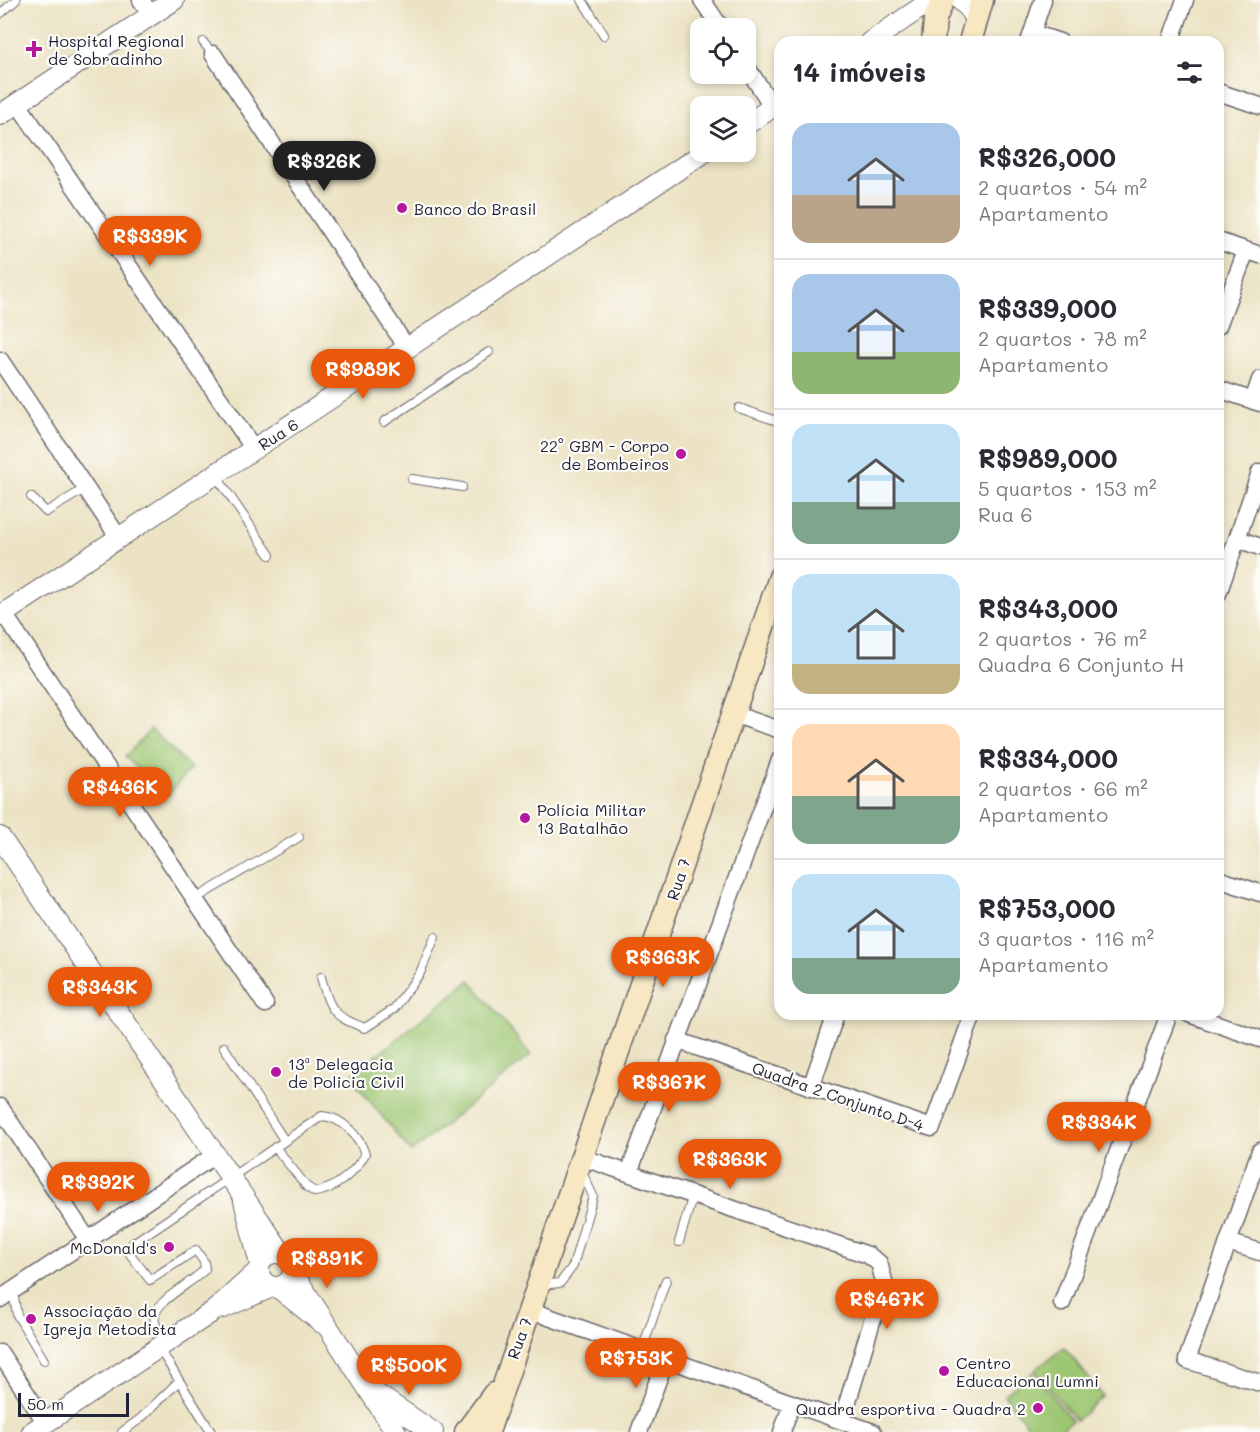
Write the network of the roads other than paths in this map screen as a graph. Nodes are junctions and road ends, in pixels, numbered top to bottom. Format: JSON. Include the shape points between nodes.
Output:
{"nodes":[{"id":1,"x":16,"y":0,"type":"edge"},
{"id":2,"x":174,"y":0,"type":"edge"},
{"id":3,"x":582,"y":0,"type":"edge"},
{"id":4,"x":702,"y":0,"type":"edge"},
{"id":5,"x":932,"y":0,"type":"edge"},
{"id":6,"x":943,"y":0,"type":"edge"},
{"id":7,"x":960,"y":0,"type":"edge"},
{"id":8,"x":982,"y":0,"type":"edge"},
{"id":9,"x":1043,"y":0,"type":"edge"},
{"id":10,"x":1185,"y":0,"type":"edge"},
{"id":11,"x":146,"y":8,"type":"edge"},
{"id":12,"x":0,"y":14,"type":"edge"},
{"id":13,"x":714,"y":18,"type":"edge"},
{"id":14,"x":604,"y":35,"type":"dead end"},
{"id":15,"x":879,"y":36,"type":"edge"},
{"id":16,"x":934,"y":36,"type":"edge"},
{"id":17,"x":971,"y":36,"type":"edge"},
{"id":18,"x":971,"y":36,"type":"edge"},
{"id":19,"x":1031,"y":36,"type":"edge"},
{"id":20,"x":1172,"y":36,"type":"edge"},
{"id":21,"x":208,"y":48,"type":"dead end"},
{"id":22,"x":756,"y":79,"type":"edge"},
{"id":23,"x":1224,"y":94,"type":"edge"},
{"id":24,"x":774,"y":102,"type":"edge"},
{"id":25,"x":18,"y":104,"type":"junction"},
{"id":26,"x":774,"y":106,"type":"edge"},
{"id":27,"x":1260,"y":106,"type":"edge"},
{"id":28,"x":0,"y":115,"type":"edge"},
{"id":29,"x":756,"y":118,"type":"edge"},
{"id":30,"x":690,"y":162,"type":"edge"},
{"id":31,"x":1224,"y":243,"type":"edge"},
{"id":32,"x":1253,"y":253,"type":"edge"},
{"id":33,"x":1224,"y":313,"type":"edge"},
{"id":34,"x":407,"y":348,"type":"junction"},
{"id":35,"x":489,"y":352,"type":"dead end"},
{"id":36,"x":0,"y":360,"type":"edge"},
{"id":37,"x":1260,"y":380,"type":"edge"},
{"id":38,"x":1224,"y":391,"type":"edge"},
{"id":39,"x":1257,"y":402,"type":"edge"},
{"id":40,"x":739,"y":408,"type":"dead end"},
{"id":41,"x":774,"y":420,"type":"edge"},
{"id":42,"x":384,"y":422,"type":"dead end"},
{"id":43,"x":254,"y":449,"type":"junction"},
{"id":44,"x":1260,"y":472,"type":"edge"},
{"id":45,"x":215,"y":474,"type":"junction"},
{"id":46,"x":412,"y":479,"type":"dead end"},
{"id":47,"x":462,"y":487,"type":"dead end"},
{"id":48,"x":86,"y":488,"type":"junction"},
{"id":49,"x":31,"y":497,"type":"dead end"},
{"id":50,"x":119,"y":538,"type":"junction"},
{"id":51,"x":1238,"y":539,"type":"junction"},
{"id":52,"x":1260,"y":547,"type":"edge"},
{"id":53,"x":270,"y":555,"type":"dead end"},
{"id":54,"x":1224,"y":578,"type":"edge"},
{"id":55,"x":774,"y":594,"type":"edge"},
{"id":56,"x":2,"y":615,"type":"edge"},
{"id":57,"x":733,"y":714,"type":"junction"},
{"id":58,"x":774,"y":728,"type":"edge"},
{"id":59,"x":774,"y":776,"type":"edge"},
{"id":60,"x":0,"y":837,"type":"edge"},
{"id":61,"x":299,"y":837,"type":"dead end"},
{"id":62,"x":1224,"y":881,"type":"edge"},
{"id":63,"x":1259,"y":890,"type":"edge"},
{"id":64,"x":195,"y":899,"type":"junction"},
{"id":65,"x":435,"y":937,"type":"dead end"},
{"id":66,"x":321,"y":977,"type":"dead end"},
{"id":67,"x":265,"y":1004,"type":"dead end"},
{"id":68,"x":834,"y":1020,"type":"edge"},
{"id":69,"x":971,"y":1020,"type":"edge"},
{"id":70,"x":1167,"y":1020,"type":"edge"},
{"id":71,"x":1206,"y":1020,"type":"edge"},
{"id":72,"x":1260,"y":1039,"type":"edge"},
{"id":73,"x":676,"y":1040,"type":"junction"},
{"id":74,"x":224,"y":1047,"type":"dead end"},
{"id":75,"x":811,"y":1087,"type":"junction"},
{"id":76,"x":0,"y":1107,"type":"edge"},
{"id":77,"x":284,"y":1140,"type":"junction"},
{"id":78,"x":275,"y":1147,"type":"junction"},
{"id":79,"x":1260,"y":1151,"type":"edge"},
{"id":80,"x":215,"y":1155,"type":"junction"},
{"id":81,"x":580,"y":1162,"type":"junction"},
{"id":82,"x":629,"y":1173,"type":"junction"},
{"id":83,"x":230,"y":1179,"type":"junction"},
{"id":84,"x":693,"y":1195,"type":"junction"},
{"id":85,"x":243,"y":1199,"type":"junction"},
{"id":86,"x":88,"y":1240,"type":"junction"},
{"id":87,"x":679,"y":1242,"type":"dead end"},
{"id":88,"x":1228,"y":1242,"type":"junction"},
{"id":89,"x":1260,"y":1252,"type":"edge"},
{"id":90,"x":283,"y":1255,"type":"junction"},
{"id":91,"x":259,"y":1267,"type":"junction"},
{"id":92,"x":293,"y":1273,"type":"junction"},
{"id":93,"x":666,"y":1280,"type":"dead end"},
{"id":94,"x":274,"y":1287,"type":"junction"},
{"id":95,"x":7,"y":1295,"type":"edge"},
{"id":96,"x":1062,"y":1303,"type":"dead end"},
{"id":97,"x":215,"y":1310,"type":"junction"},
{"id":98,"x":529,"y":1310,"type":"junction"},
{"id":99,"x":327,"y":1326,"type":"junction"},
{"id":100,"x":163,"y":1345,"type":"junction"},
{"id":101,"x":642,"y":1350,"type":"junction"},
{"id":102,"x":0,"y":1353,"type":"edge"},
{"id":103,"x":666,"y":1358,"type":"junction"},
{"id":104,"x":44,"y":1360,"type":"dead end"},
{"id":105,"x":179,"y":1381,"type":"junction"},
{"id":106,"x":1260,"y":1383,"type":"edge"},
{"id":107,"x":502,"y":1384,"type":"junction"},
{"id":108,"x":367,"y":1387,"type":"junction"},
{"id":109,"x":792,"y":1403,"type":"junction"},
{"id":110,"x":842,"y":1421,"type":"junction"},
{"id":111,"x":39,"y":1427,"type":"edge"},
{"id":112,"x":123,"y":1432,"type":"edge"},
{"id":113,"x":211,"y":1432,"type":"edge"},
{"id":114,"x":396,"y":1432,"type":"edge"},
{"id":115,"x":433,"y":1432,"type":"edge"},
{"id":116,"x":466,"y":1432,"type":"edge"},
{"id":117,"x":488,"y":1432,"type":"edge"},
{"id":118,"x":639,"y":1432,"type":"edge"},
{"id":119,"x":782,"y":1432,"type":"edge"},
{"id":120,"x":873,"y":1432,"type":"edge"}],
"edges":[{"from":1,"to":12,"type":"lane"},
{"from":2,"to":11,"type":"street"},
{"from":3,"to":14,"type":"lane"},
{"from":4,"to":13,"type":"street"},
{"from":5,"to":15,"type":"street"},
{"from":6,"to":16,"type":"main road"},
{"from":7,"to":17,"type":"street","via":[[969,8]]},
{"from":8,"to":18,"type":"main road"},
{"from":9,"to":19,"type":"street"},
{"from":10,"to":20,"type":"street"},
{"from":11,"to":25,"type":"street"},
{"from":21,"to":34,"type":"street"},
{"from":22,"to":24,"type":"street"},
{"from":23,"to":27,"type":"street"},
{"from":25,"to":28,"type":"street"},
{"from":25,"to":43,"type":"street"},
{"from":26,"to":29,"type":"street"},
{"from":30,"to":34,"type":"street","name":"Rua 6"},
{"from":31,"to":32,"type":"street"},
{"from":32,"to":33,"type":"street"},
{"from":34,"to":43,"type":"street","name":"Rua 6"},
{"from":35,"to":42,"type":"lane"},
{"from":36,"to":48,"type":"street"},
{"from":37,"to":39,"type":"street"},
{"from":38,"to":39,"type":"street"},
{"from":40,"to":41,"type":"lane"},
{"from":43,"to":45,"type":"street","name":"Rua 6"},
{"from":44,"to":51,"type":"street"},
{"from":45,"to":50,"type":"street","name":"Rua 6"},
{"from":45,"to":53,"type":"lane"},
{"from":46,"to":47,"type":"lane"},
{"from":48,"to":49,"type":"lane","via":[[46,512]]},
{"from":48,"to":50,"type":"street"},
{"from":50,"to":56,"type":"street","name":"Rua 6"},
{"from":51,"to":52,"type":"street"},
{"from":51,"to":54,"type":"street"},
{"from":55,"to":57,"type":"main road","name":"Rua 7"},
{"from":56,"to":64,"type":"street"},
{"from":57,"to":58,"type":"street"},
{"from":57,"to":81,"type":"main road","name":"Rua 7"},
{"from":59,"to":73,"type":"street"},
{"from":60,"to":80,"type":"street"},
{"from":61,"to":64,"type":"lane"},
{"from":62,"to":63,"type":"street"},
{"from":64,"to":67,"type":"street"},
{"from":65,"to":66,"type":"lane","via":[[420,972],[394,1009],[364,1028],[341,1019],[328,1002]]},
{"from":68,"to":75,"type":"street"},
{"from":69,"to":75,"type":"street","name":"Quadra 2 Conjunto D-4","via":[[932,1128]]},
{"from":70,"to":96,"type":"street"},
{"from":71,"to":72,"type":"street"},
{"from":73,"to":75,"type":"street","name":"Quadra 2 Conjunto D-4"},
{"from":73,"to":82,"type":"street"},
{"from":74,"to":77,"type":"lane"},
{"from":76,"to":86,"type":"street"},
{"from":77,"to":78,"type":"lane"},
{"from":77,"to":78,"type":"lane","via":[[315,1118],[330,1116],[354,1134],[365,1154],[340,1181],[315,1192]]},
{"from":78,"to":83,"type":"lane"},
{"from":79,"to":88,"type":"street"},
{"from":80,"to":83,"type":"street"},
{"from":80,"to":86,"type":"street"},
{"from":81,"to":82,"type":"street"},
{"from":81,"to":98,"type":"main road","name":"Rua 7"},
{"from":82,"to":84,"type":"street"},
{"from":83,"to":85,"type":"street"},
{"from":83,"to":100,"type":"lane","via":[[130,1247],[130,1254],[150,1280],[196,1250],[204,1262],[200,1276],[168,1298],[156,1312],[154,1320]]},
{"from":84,"to":87,"type":"lane"},
{"from":84,"to":110,"type":"street","via":[[868,1255],[879,1263],[884,1281]]},
{"from":85,"to":90,"type":"street"},
{"from":85,"to":91,"type":"street"},
{"from":86,"to":95,"type":"street"},
{"from":88,"to":89,"type":"street"},
{"from":88,"to":106,"type":"street","via":[[1187,1360]]},
{"from":90,"to":91,"type":"street","via":[[272,1254]]},
{"from":90,"to":92,"type":"street","via":[[291,1262]]},
{"from":91,"to":94,"type":"street","via":[[262,1281]]},
{"from":91,"to":97,"type":"street"},
{"from":92,"to":94,"type":"street","via":[[287,1283]]},
{"from":92,"to":99,"type":"street"},
{"from":93,"to":101,"type":"lane"},
{"from":94,"to":97,"type":"street"},
{"from":94,"to":99,"type":"street"},
{"from":95,"to":104,"type":"lane"},
{"from":97,"to":100,"type":"street"},
{"from":98,"to":101,"type":"street"},
{"from":98,"to":107,"type":"main road","name":"Rua 7"},
{"from":99,"to":108,"type":"street"},
{"from":100,"to":105,"type":"lane"},
{"from":100,"to":111,"type":"street"},
{"from":101,"to":103,"type":"street"},
{"from":102,"to":111,"type":"street"},
{"from":103,"to":109,"type":"street"},
{"from":103,"to":118,"type":"street"},
{"from":105,"to":112,"type":"lane"},
{"from":105,"to":113,"type":"lane"},
{"from":107,"to":116,"type":"main road","name":"Rua 7"},
{"from":107,"to":117,"type":"main road","name":"Rua 7"},
{"from":108,"to":114,"type":"street"},
{"from":108,"to":115,"type":"street"},
{"from":109,"to":110,"type":"street"},
{"from":109,"to":119,"type":"street"},
{"from":110,"to":120,"type":"street"}]}
